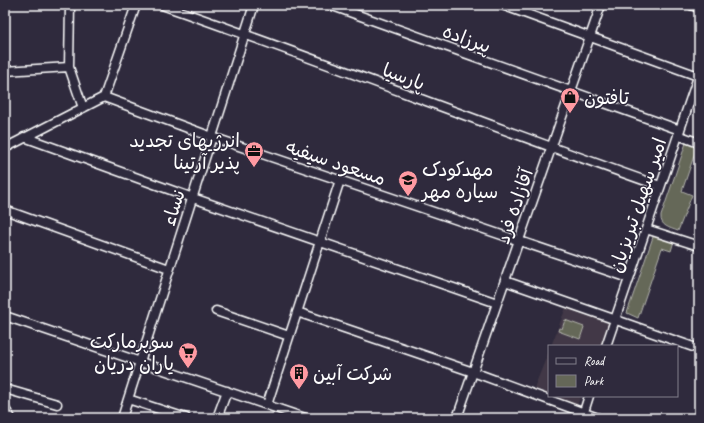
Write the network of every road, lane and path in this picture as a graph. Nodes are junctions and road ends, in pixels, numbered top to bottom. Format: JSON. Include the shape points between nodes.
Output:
{"nodes":[{"id":1,"x":70,"y":5,"type":"edge"},
{"id":2,"x":136,"y":5,"type":"edge"},
{"id":3,"x":162,"y":5,"type":"edge"},
{"id":4,"x":254,"y":5,"type":"edge"},
{"id":5,"x":330,"y":5,"type":"edge"},
{"id":6,"x":502,"y":5,"type":"edge"},
{"id":7,"x":601,"y":5,"type":"edge"},
{"id":8,"x":691,"y":5,"type":"edge"},
{"id":9,"x":699,"y":8,"type":"edge"},
{"id":10,"x":245,"y":34,"type":"junction"},
{"id":11,"x":590,"y":37,"type":"junction"},
{"id":12,"x":69,"y":67,"type":"junction"},
{"id":13,"x":5,"y":71,"type":"edge"},
{"id":14,"x":699,"y":75,"type":"edge"},
{"id":15,"x":571,"y":92,"type":"junction"},
{"id":16,"x":104,"y":97,"type":"junction"},
{"id":17,"x":83,"y":108,"type":"junction"},
{"id":18,"x":679,"y":133,"type":"junction"},
{"id":19,"x":24,"y":137,"type":"junction"},
{"id":20,"x":212,"y":137,"type":"junction"},
{"id":21,"x":699,"y":143,"type":"edge"},
{"id":22,"x":5,"y":148,"type":"edge"},
{"id":23,"x":551,"y":148,"type":"junction"},
{"id":24,"x":340,"y":180,"type":"junction"},
{"id":25,"x":660,"y":186,"type":"junction"},
{"id":26,"x":193,"y":198,"type":"junction"},
{"id":27,"x":5,"y":210,"type":"edge"},
{"id":28,"x":646,"y":229,"type":"junction"},
{"id":29,"x":519,"y":241,"type":"junction"},
{"id":30,"x":320,"y":242,"type":"junction"},
{"id":31,"x":699,"y":246,"type":"edge"},
{"id":32,"x":169,"y":269,"type":"junction"},
{"id":33,"x":629,"y":278,"type":"junction"},
{"id":34,"x":505,"y":281,"type":"junction"},
{"id":35,"x":497,"y":303,"type":"junction"},
{"id":36,"x":216,"y":311,"type":"dead end"},
{"id":37,"x":297,"y":312,"type":"junction"},
{"id":38,"x":5,"y":316,"type":"edge"},
{"id":39,"x":615,"y":320,"type":"junction"},
{"id":40,"x":290,"y":336,"type":"junction"},
{"id":41,"x":606,"y":345,"type":"edge"},
{"id":42,"x":699,"y":349,"type":"edge"},
{"id":43,"x":140,"y":361,"type":"junction"},
{"id":44,"x":473,"y":372,"type":"junction"},
{"id":45,"x":5,"y":388,"type":"edge"},
{"id":46,"x":226,"y":391,"type":"junction"},
{"id":47,"x":590,"y":397,"type":"edge"},
{"id":48,"x":128,"y":399,"type":"junction"},
{"id":49,"x":57,"y":404,"type":"dead end"},
{"id":50,"x":267,"y":405,"type":"junction"},
{"id":51,"x":5,"y":409,"type":"edge"},
{"id":52,"x":583,"y":416,"type":"edge"},
{"id":53,"x":11,"y":418,"type":"edge"},
{"id":54,"x":122,"y":418,"type":"edge"},
{"id":55,"x":186,"y":418,"type":"edge"},
{"id":56,"x":217,"y":418,"type":"edge"},
{"id":57,"x":305,"y":418,"type":"edge"},
{"id":58,"x":457,"y":418,"type":"edge"},
{"id":59,"x":598,"y":418,"type":"edge"}],
"edges":[{"from":1,"to":12,"type":"street"},
{"from":2,"to":16,"type":"street"},
{"from":3,"to":10,"type":"street","name":"پارسیا"},
{"from":4,"to":10,"type":"street","name":"نساء"},
{"from":5,"to":15,"type":"street","name":"پیرزاده"},
{"from":6,"to":11,"type":"street"},
{"from":7,"to":11,"type":"street","name":"آقازاده فرد"},
{"from":8,"to":9,"type":"street"},
{"from":10,"to":20,"type":"street","name":"نساء"},
{"from":10,"to":23,"type":"street","name":"پارسیا"},
{"from":11,"to":14,"type":"street"},
{"from":11,"to":15,"type":"street","name":"آقازاده فرد"},
{"from":12,"to":13,"type":"street"},
{"from":12,"to":17,"type":"street"},
{"from":14,"to":18,"type":"street","name":"امیر سهیل تبریزیان"},
{"from":15,"to":18,"type":"street","name":"پیرزاده"},
{"from":15,"to":23,"type":"street","name":"آقازاده فرد"},
{"from":16,"to":17,"type":"street"},
{"from":16,"to":20,"type":"street","name":"مسعود سیفیه"},
{"from":17,"to":19,"type":"street"},
{"from":18,"to":21,"type":"street","name":"پیرزاده"},
{"from":18,"to":25,"type":"street","name":"امیر سهیل تبریزیان"},
{"from":19,"to":22,"type":"street"},
{"from":19,"to":26,"type":"street"},
{"from":20,"to":24,"type":"street","name":"مسعود سیفیه"},
{"from":20,"to":26,"type":"street","name":"نساء"},
{"from":23,"to":25,"type":"street","name":"پارسیا"},
{"from":23,"to":29,"type":"street","name":"آقازاده فرد"},
{"from":24,"to":29,"type":"street","name":"مسعود سیفیه"},
{"from":24,"to":30,"type":"street"},
{"from":25,"to":28,"type":"street","name":"امیر سهیل تبریزیان"},
{"from":26,"to":30,"type":"street"},
{"from":26,"to":32,"type":"street","name":"نساء"},
{"from":27,"to":32,"type":"street"},
{"from":28,"to":31,"type":"street"},
{"from":28,"to":33,"type":"street","name":"امیر سهیل تبریزیان"},
{"from":29,"to":33,"type":"street","name":"مسعود سیفیه"},
{"from":29,"to":34,"type":"street","name":"آقازاده فرد"},
{"from":30,"to":35,"type":"street"},
{"from":30,"to":37,"type":"street"},
{"from":32,"to":43,"type":"street","name":"نساء"},
{"from":33,"to":39,"type":"street","name":"امیر سهیل تبریزیان"},
{"from":34,"to":35,"type":"street","name":"آقازاده فرد"},
{"from":34,"to":39,"type":"street"},
{"from":35,"to":44,"type":"street","name":"آقازاده فرد"},
{"from":36,"to":40,"type":"street"},
{"from":37,"to":40,"type":"street"},
{"from":37,"to":44,"type":"street"},
{"from":38,"to":43,"type":"street"},
{"from":39,"to":41,"type":"street","name":"امیر سهیل تبریزیان"},
{"from":39,"to":42,"type":"street"},
{"from":40,"to":50,"type":"street"},
{"from":43,"to":46,"type":"street"},
{"from":43,"to":48,"type":"street","name":"نساء"},
{"from":44,"to":52,"type":"street"},
{"from":44,"to":58,"type":"street","name":"آقازاده فرد"},
{"from":45,"to":49,"type":"street"},
{"from":46,"to":50,"type":"street"},
{"from":46,"to":56,"type":"street"},
{"from":47,"to":52,"type":"street"},
{"from":48,"to":54,"type":"street","name":"نساء"},
{"from":48,"to":55,"type":"street"},
{"from":50,"to":57,"type":"street"},
{"from":51,"to":53,"type":"street"},
{"from":52,"to":59,"type":"street"}]}
